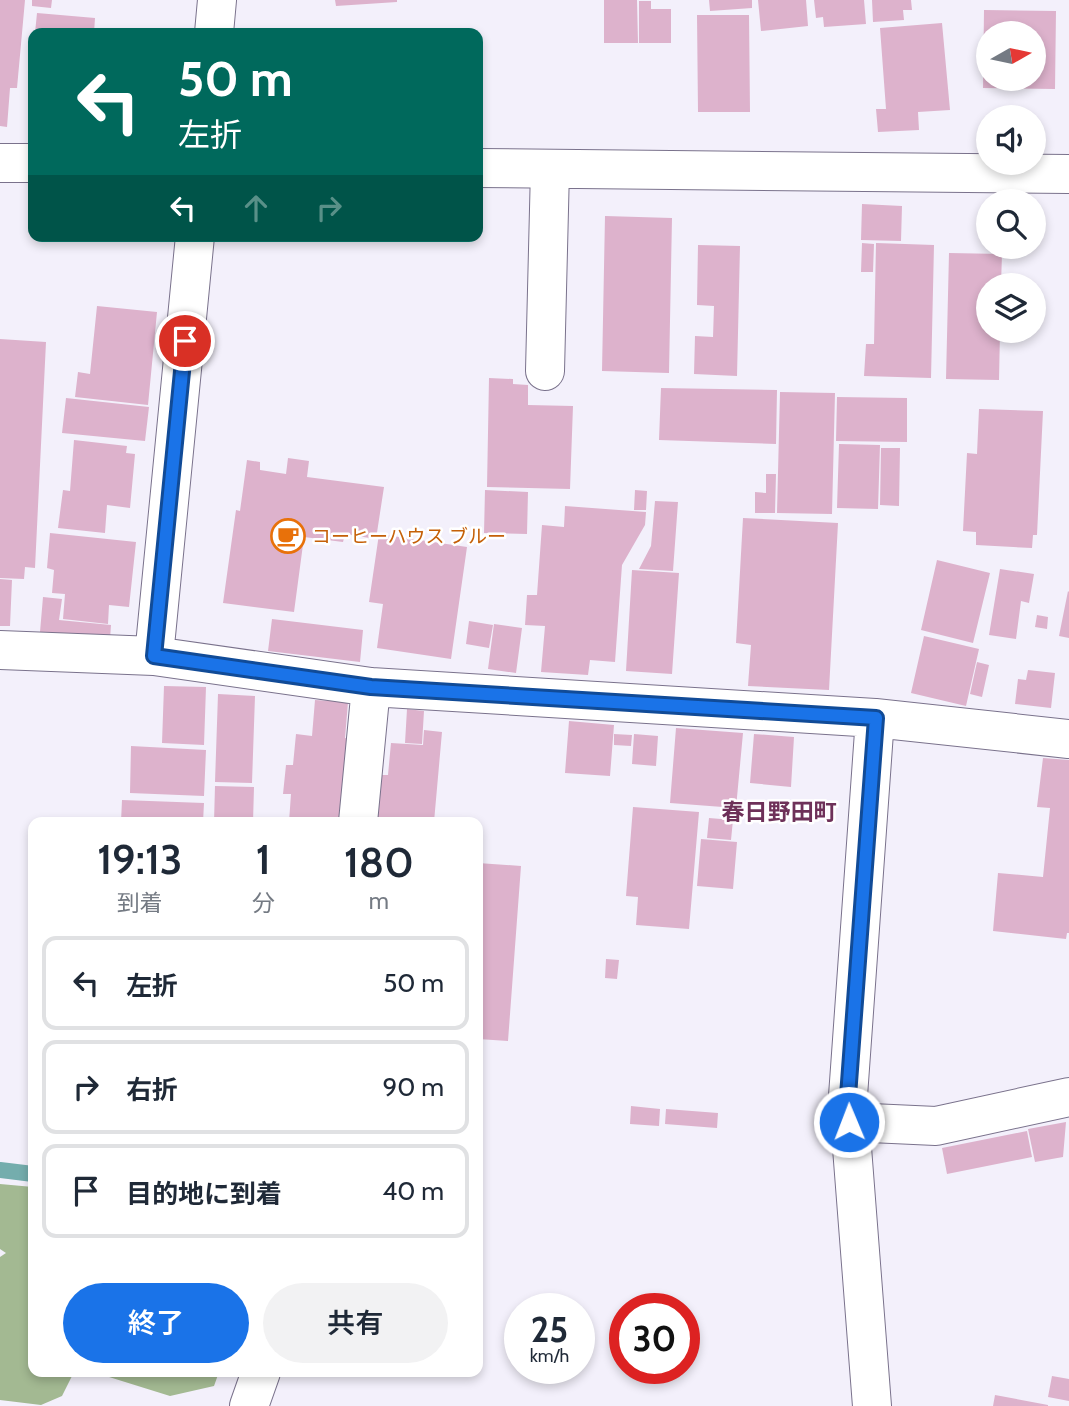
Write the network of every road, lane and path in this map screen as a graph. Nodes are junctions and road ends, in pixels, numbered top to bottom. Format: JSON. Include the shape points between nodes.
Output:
{"nodes":[{"id":1,"x":216,"y":0,"type":"edge"},
{"id":2,"x":214,"y":28,"type":"edge"},
{"id":3,"x":0,"y":163,"type":"edge"},
{"id":4,"x":28,"y":163,"type":"edge"},
{"id":5,"x":483,"y":168,"type":"edge"},
{"id":6,"x":550,"y":169,"type":"junction"},
{"id":7,"x":1069,"y":174,"type":"edge"},
{"id":8,"x":194,"y":242,"type":"edge"},
{"id":9,"x":545,"y":371,"type":"dead end"},
{"id":10,"x":0,"y":650,"type":"edge"},
{"id":11,"x":154,"y":656,"type":"junction"},
{"id":12,"x":371,"y":687,"type":"junction"},
{"id":13,"x":876,"y":718,"type":"junction"},
{"id":14,"x":1069,"y":738,"type":"edge"},
{"id":15,"x":358,"y":817,"type":"edge"},
{"id":16,"x":1069,"y":1097,"type":"edge"},
{"id":17,"x":849,"y":1122,"type":"junction"},
{"id":18,"x":259,"y":1377,"type":"edge"},
{"id":19,"x":249,"y":1406,"type":"edge"},
{"id":20,"x":872,"y":1406,"type":"edge"}],
"edges":[{"from":1,"to":2,"type":"street"},
{"from":3,"to":4,"type":"street"},
{"from":5,"to":6,"type":"street"},
{"from":6,"to":7,"type":"street"},
{"from":6,"to":9,"type":"street"},
{"from":8,"to":11,"type":"street"},
{"from":10,"to":11,"type":"street"},
{"from":11,"to":12,"type":"street"},
{"from":12,"to":13,"type":"street"},
{"from":12,"to":15,"type":"street"},
{"from":13,"to":14,"type":"street"},
{"from":13,"to":17,"type":"street"},
{"from":16,"to":17,"type":"street","via":[[936,1126]]},
{"from":17,"to":20,"type":"street"},
{"from":18,"to":19,"type":"street"}]}
